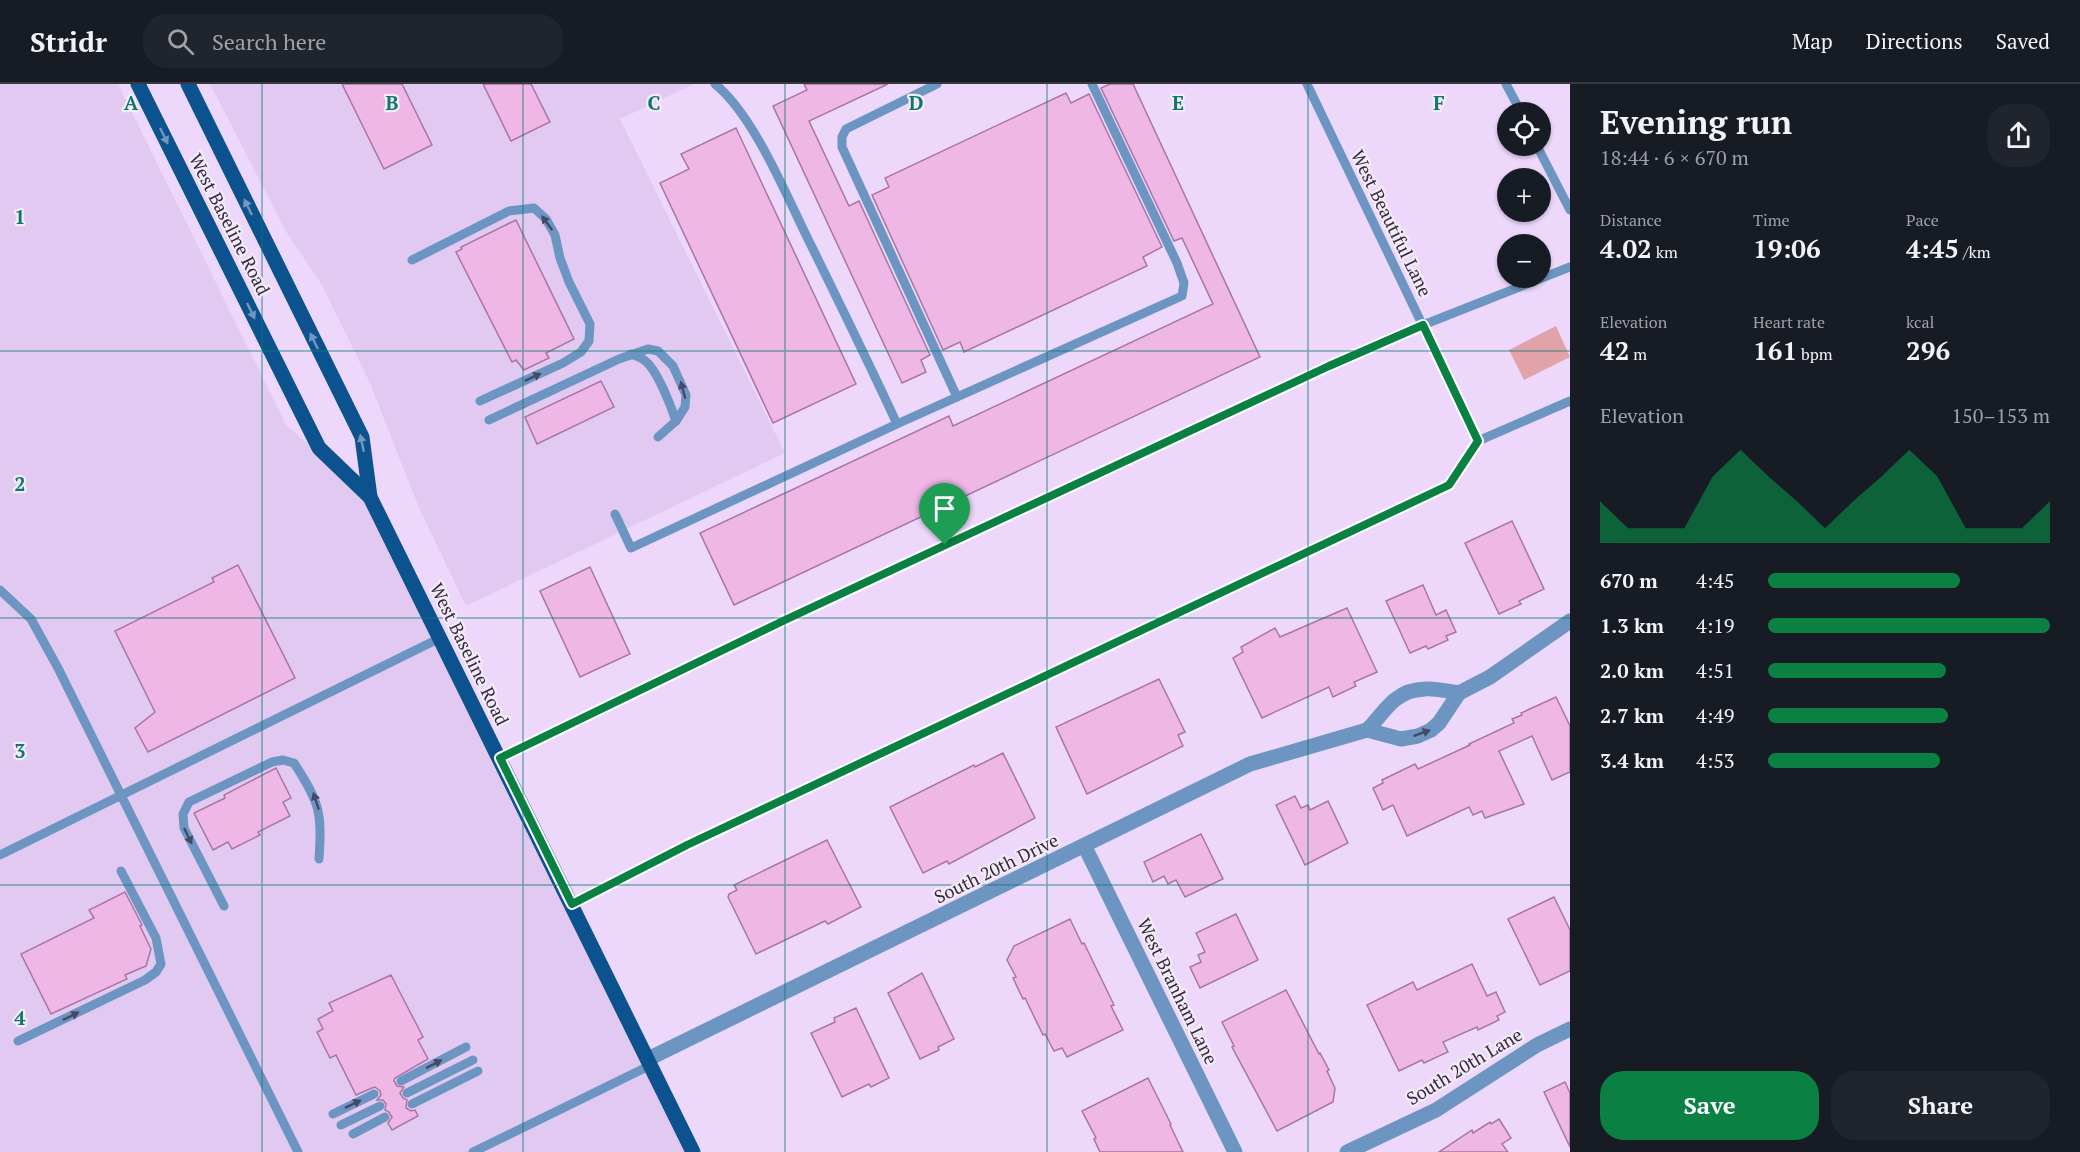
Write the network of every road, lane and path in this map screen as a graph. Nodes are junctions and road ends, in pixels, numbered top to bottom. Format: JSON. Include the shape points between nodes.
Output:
{"nodes":[{"id":1,"x":138,"y":84,"type":"edge"},
{"id":2,"x":188,"y":84,"type":"edge"},
{"id":3,"x":715,"y":84,"type":"edge"},
{"id":4,"x":937,"y":84,"type":"edge"},
{"id":5,"x":1092,"y":84,"type":"edge"},
{"id":6,"x":1307,"y":84,"type":"edge"},
{"id":7,"x":1506,"y":84,"type":"edge"},
{"id":8,"x":1516,"y":102,"type":"edge"},
{"id":9,"x":1542,"y":156,"type":"edge"},
{"id":10,"x":1570,"y":210,"type":"edge"},
{"id":11,"x":412,"y":260,"type":"dead end"},
{"id":12,"x":1570,"y":267,"type":"edge"},
{"id":13,"x":1423,"y":325,"type":"junction"},
{"id":14,"x":629,"y":354,"type":"junction"},
{"id":15,"x":957,"y":398,"type":"junction"},
{"id":16,"x":480,"y":401,"type":"dead end"},
{"id":17,"x":1570,"y":401,"type":"edge"},
{"id":18,"x":489,"y":420,"type":"dead end"},
{"id":19,"x":676,"y":421,"type":"junction"},
{"id":20,"x":897,"y":424,"type":"junction"},
{"id":21,"x":658,"y":437,"type":"dead end"},
{"id":22,"x":1478,"y":441,"type":"junction"},
{"id":23,"x":370,"y":496,"type":"junction"},
{"id":24,"x":615,"y":513,"type":"dead end"},
{"id":25,"x":0,"y":590,"type":"edge"},
{"id":26,"x":1570,"y":621,"type":"edge"},
{"id":27,"x":440,"y":638,"type":"junction"},
{"id":28,"x":1459,"y":693,"type":"junction"},
{"id":29,"x":1367,"y":730,"type":"junction"},
{"id":30,"x":500,"y":758,"type":"junction"},
{"id":31,"x":121,"y":796,"type":"junction"},
{"id":32,"x":1084,"y":847,"type":"junction"},
{"id":33,"x":0,"y":855,"type":"edge"},
{"id":34,"x":320,"y":859,"type":"dead end"},
{"id":35,"x":121,"y":871,"type":"dead end"},
{"id":36,"x":572,"y":904,"type":"junction"},
{"id":37,"x":225,"y":906,"type":"dead end"},
{"id":38,"x":1570,"y":1029,"type":"edge"},
{"id":39,"x":18,"y":1041,"type":"dead end"},
{"id":40,"x":466,"y":1047,"type":"dead end"},
{"id":41,"x":473,"y":1060,"type":"dead end"},
{"id":42,"x":649,"y":1062,"type":"junction"},
{"id":43,"x":478,"y":1071,"type":"dead end"},
{"id":44,"x":400,"y":1081,"type":"dead end"},
{"id":45,"x":407,"y":1093,"type":"dead end"},
{"id":46,"x":374,"y":1094,"type":"dead end"},
{"id":47,"x":412,"y":1104,"type":"dead end"},
{"id":48,"x":380,"y":1106,"type":"dead end"},
{"id":49,"x":333,"y":1114,"type":"dead end"},
{"id":50,"x":386,"y":1117,"type":"dead end"},
{"id":51,"x":341,"y":1125,"type":"dead end"},
{"id":52,"x":353,"y":1134,"type":"dead end"},
{"id":53,"x":298,"y":1152,"type":"edge"},
{"id":54,"x":472,"y":1152,"type":"edge"},
{"id":55,"x":693,"y":1152,"type":"edge"},
{"id":56,"x":1235,"y":1152,"type":"edge"},
{"id":57,"x":1347,"y":1152,"type":"edge"}],
"edges":[{"from":1,"to":23,"type":"main road","name":"West Baseline Road","one_way":true,"via":[[319,448]]},
{"from":23,"to":2,"type":"main road","name":"West Baseline Road","one_way":true,"via":[[362,437]]},
{"from":3,"to":20,"type":"lane","via":[[741,112],[774,170]]},
{"from":4,"to":15,"type":"lane","via":[[846,129],[842,147]]},
{"from":5,"to":15,"type":"lane","via":[[1177,263],[1184,284],[1182,296]]},
{"from":6,"to":13,"type":"lane","name":"West Beautiful Lane"},
{"from":7,"to":8,"type":"lane"},
{"from":9,"to":10,"type":"lane"},
{"from":16,"to":11,"type":"lane","one_way":true,"via":[[563,363],[581,352],[589,341],[590,324],[569,282],[555,235],[534,208],[509,211]]},
{"from":12,"to":13,"type":"lane"},
{"from":13,"to":22,"type":"lane","name":"West Beautiful Lane"},
{"from":13,"to":30,"type":"lane","via":[[796,615]]},
{"from":14,"to":18,"type":"lane"},
{"from":14,"to":19,"type":"lane","via":[[649,363]]},
{"from":19,"to":14,"type":"lane","one_way":true,"via":[[685,407],[686,395],[673,366],[658,351],[648,349]]},
{"from":15,"to":20,"type":"lane"},
{"from":17,"to":22,"type":"lane"},
{"from":19,"to":21,"type":"lane"},
{"from":20,"to":24,"type":"lane","via":[[631,549]]},
{"from":22,"to":36,"type":"lane","via":[[1449,485],[687,845]]},
{"from":23,"to":27,"type":"main road","name":"West Baseline Road"},
{"from":25,"to":31,"type":"lane","via":[[31,619]]},
{"from":26,"to":28,"type":"street","via":[[1490,677]]},
{"from":27,"to":30,"type":"main road","name":"West Baseline Road"},
{"from":27,"to":31,"type":"lane"},
{"from":28,"to":29,"type":"street","via":[[1417,689],[1396,698]]},
{"from":29,"to":28,"type":"street","one_way":true,"via":[[1401,739],[1418,736],[1439,723]]},
{"from":29,"to":32,"type":"street","name":"South 20th Drive","via":[[1250,764]]},
{"from":30,"to":36,"type":"main road","name":"West Baseline Road"},
{"from":31,"to":33,"type":"lane"},
{"from":31,"to":53,"type":"lane"},
{"from":32,"to":42,"type":"street","name":"South 20th Drive"},
{"from":32,"to":56,"type":"street","name":"West Branham Lane"},
{"from":34,"to":37,"type":"lane","one_way":true,"via":[[322,824],[318,807],[313,791],[294,763],[272,762],[189,802],[183,814],[184,828]]},
{"from":39,"to":35,"type":"lane","one_way":true,"via":[[145,980],[161,964],[156,938]]},
{"from":36,"to":42,"type":"main road","name":"West Baseline Road"},
{"from":38,"to":57,"type":"street","name":"South 20th Lane","via":[[1537,1045],[1436,1110]]},
{"from":44,"to":40,"type":"lane","one_way":true},
{"from":41,"to":45,"type":"lane"},
{"from":42,"to":54,"type":"lane"},
{"from":42,"to":55,"type":"main road","name":"West Baseline Road"},
{"from":43,"to":47,"type":"lane"},
{"from":49,"to":46,"type":"lane","one_way":true},
{"from":48,"to":51,"type":"lane"},
{"from":50,"to":52,"type":"lane"}]}
